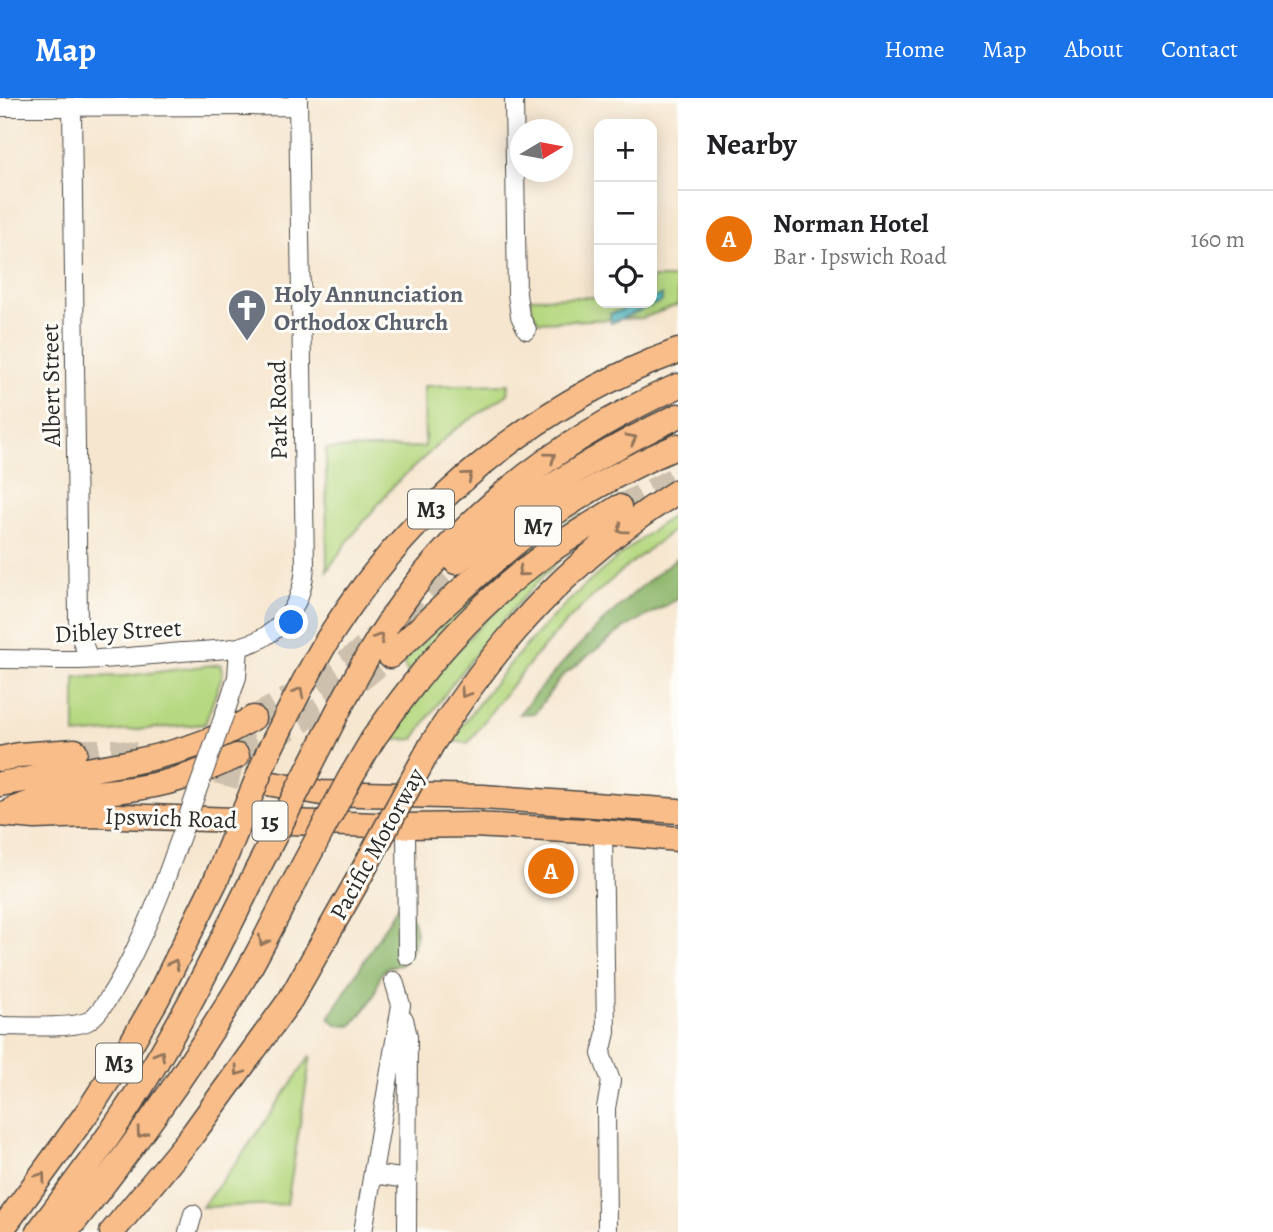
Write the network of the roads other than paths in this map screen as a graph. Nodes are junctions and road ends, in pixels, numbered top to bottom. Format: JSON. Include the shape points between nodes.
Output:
{"nodes":[{"id":1,"x":514,"y":98,"type":"edge"},
{"id":2,"x":298,"y":102,"type":"edge"},
{"id":3,"x":0,"y":107,"type":"edge"},
{"id":4,"x":72,"y":107,"type":"junction"},
{"id":5,"x":527,"y":330,"type":"dead end"},
{"id":6,"x":678,"y":351,"type":"edge"},
{"id":7,"x":678,"y":386,"type":"edge"},
{"id":8,"x":678,"y":416,"type":"edge"},
{"id":9,"x":678,"y":446,"type":"edge"},
{"id":10,"x":678,"y":491,"type":"edge"},
{"id":11,"x":619,"y":507,"type":"tunnel mouth"},
{"id":12,"x":456,"y":562,"type":"tunnel mouth"},
{"id":13,"x":239,"y":647,"type":"junction"},
{"id":14,"x":390,"y":656,"type":"tunnel mouth"},
{"id":15,"x":0,"y":659,"type":"edge"},
{"id":16,"x":89,"y":659,"type":"junction"},
{"id":17,"x":253,"y":718,"type":"tunnel mouth"},
{"id":18,"x":75,"y":751,"type":"tunnel mouth"},
{"id":19,"x":237,"y":756,"type":"tunnel mouth"},
{"id":20,"x":0,"y":759,"type":"edge"},
{"id":21,"x":262,"y":782,"type":"tunnel mouth"},
{"id":22,"x":0,"y":783,"type":"edge"},
{"id":23,"x":678,"y":811,"type":"edge"},
{"id":24,"x":2,"y":813,"type":"edge"},
{"id":25,"x":406,"y":826,"type":"junction"},
{"id":26,"x":603,"y":832,"type":"junction"},
{"id":27,"x":678,"y":839,"type":"edge"},
{"id":28,"x":407,"y":956,"type":"dead end"},
{"id":29,"x":394,"y":981,"type":"dead end"},
{"id":30,"x":401,"y":1005,"type":"junction"},
{"id":31,"x":0,"y":1026,"type":"edge"},
{"id":32,"x":373,"y":1174,"type":"junction"},
{"id":33,"x":407,"y":1180,"type":"junction"},
{"id":34,"x":193,"y":1214,"type":"dead end"},
{"id":35,"x":0,"y":1232,"type":"edge"},
{"id":36,"x":38,"y":1232,"type":"edge"},
{"id":37,"x":66,"y":1232,"type":"edge"},
{"id":38,"x":112,"y":1232,"type":"edge"},
{"id":39,"x":188,"y":1232,"type":"edge"},
{"id":40,"x":363,"y":1232,"type":"edge"},
{"id":41,"x":407,"y":1232,"type":"edge"},
{"id":42,"x":607,"y":1232,"type":"edge"}],
"edges":[{"from":1,"to":5,"type":"street","via":[[517,294]]},
{"from":2,"to":4,"type":"street"},
{"from":2,"to":13,"type":"street","name":"Park Road","via":[[303,587],[285,620],[263,638]]},
{"from":3,"to":4,"type":"street"},
{"from":4,"to":16,"type":"street","name":"Albert Street","via":[[78,626]]},
{"from":35,"to":6,"type":"highway","number":"M3","one_way":true,"bridge":true,"via":[[89,1110],[157,999],[216,880],[268,753],[302,686],[333,631],[385,560],[445,495],[522,433],[629,371]]},
{"from":36,"to":7,"type":"highway","one_way":true,"bridge":true,"via":[[142,1086],[359,669],[421,578],[495,500],[532,471],[618,415]]},
{"from":12,"to":8,"type":"highway","number":"M7","one_way":true,"via":[[558,482]]},
{"from":9,"to":14,"type":"highway","number":"M7","via":[[626,471],[536,527]]},
{"from":10,"to":38,"type":"highway","name":"Pacific Motorway","one_way":true,"bridge":true,"via":[[567,575],[475,679],[432,744],[290,1000],[190,1138]]},
{"from":11,"to":37,"type":"highway","one_way":true,"bridge":true,"via":[[543,556],[498,592],[431,661],[373,739],[245,975],[195,1057]]},
{"from":13,"to":16,"type":"street","name":"Dibley Street"},
{"from":13,"to":31,"type":"street","bridge":true,"via":[[237,677],[168,872],[150,918],[104,1006],[95,1017],[78,1025]]},
{"from":15,"to":16,"type":"street","name":"Dibley Street"},
{"from":17,"to":22,"type":"highway","via":[[214,739],[163,755]]},
{"from":18,"to":20,"type":"highway"},
{"from":19,"to":24,"type":"highway","via":[[175,781],[33,801]]},
{"from":21,"to":23,"type":"highway","name":"Ipswich Road","number":"15","via":[[322,793],[483,797]]},
{"from":24,"to":25,"type":"highway","name":"Ipswich Road","number":"15"},
{"from":25,"to":26,"type":"highway","name":"Ipswich Road","number":"15"},
{"from":25,"to":28,"type":"street"},
{"from":26,"to":27,"type":"highway","name":"Ipswich Road","number":"15"},
{"from":26,"to":42,"type":"street","via":[[606,1032],[601,1054],[611,1081],[606,1108]]},
{"from":29,"to":30,"type":"street"},
{"from":30,"to":32,"type":"street"},
{"from":30,"to":33,"type":"street","via":[[408,1037]]},
{"from":32,"to":33,"type":"street"},
{"from":32,"to":40,"type":"street"},
{"from":33,"to":41,"type":"street"},
{"from":34,"to":39,"type":"street"}]}
